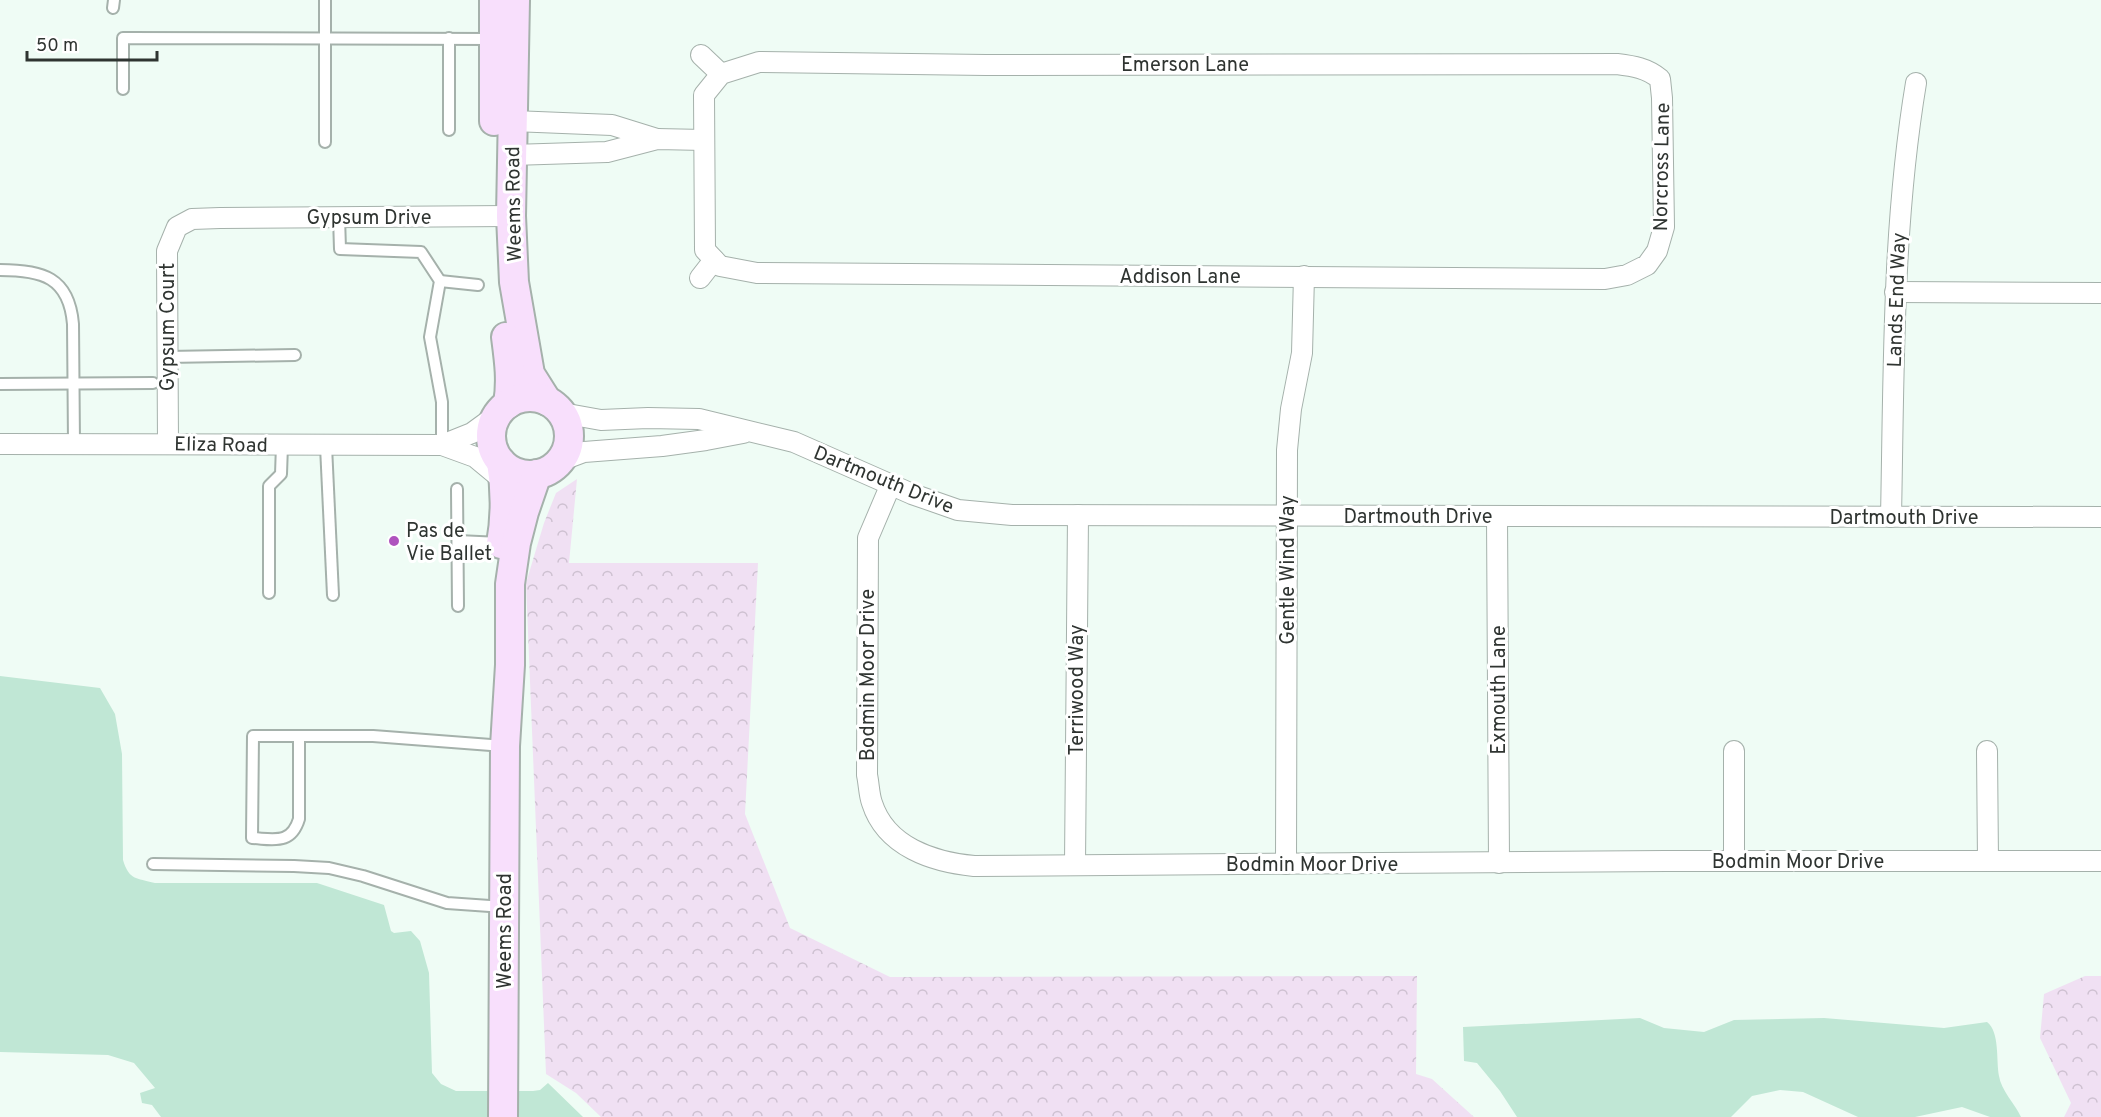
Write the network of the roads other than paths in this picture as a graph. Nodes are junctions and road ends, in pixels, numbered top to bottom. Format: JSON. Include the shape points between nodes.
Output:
{"nodes":[{"id":1,"x":325,"y":0,"type":"edge"},
{"id":2,"x":494,"y":0,"type":"edge"},
{"id":3,"x":515,"y":0,"type":"edge"},
{"id":4,"x":325,"y":38,"type":"junction"},
{"id":5,"x":449,"y":38,"type":"junction"},
{"id":6,"x":494,"y":39,"type":"junction"},
{"id":7,"x":701,"y":55,"type":"dead end"},
{"id":8,"x":1655,"y":63,"type":"joint"},
{"id":9,"x":721,"y":74,"type":"junction"},
{"id":10,"x":1916,"y":83,"type":"dead end"},
{"id":11,"x":123,"y":89,"type":"dead end"},
{"id":12,"x":513,"y":120,"type":"junction"},
{"id":13,"x":449,"y":130,"type":"dead end"},
{"id":14,"x":657,"y":139,"type":"junction"},
{"id":15,"x":704,"y":140,"type":"junction"},
{"id":16,"x":325,"y":142,"type":"dead end"},
{"id":17,"x":512,"y":156,"type":"junction"},
{"id":18,"x":502,"y":216,"type":"junction"},
{"id":19,"x":339,"y":217,"type":"junction"},
{"id":20,"x":226,"y":218,"type":"joint"},
{"id":21,"x":714,"y":260,"type":"junction"},
{"id":22,"x":0,"y":270,"type":"edge"},
{"id":23,"x":1654,"y":272,"type":"joint"},
{"id":24,"x":1304,"y":276,"type":"junction"},
{"id":25,"x":700,"y":278,"type":"dead end"},
{"id":26,"x":440,"y":281,"type":"junction"},
{"id":27,"x":477,"y":285,"type":"dead end"},
{"id":28,"x":1895,"y":292,"type":"junction"},
{"id":29,"x":2101,"y":293,"type":"edge"},
{"id":30,"x":294,"y":356,"type":"dead end"},
{"id":31,"x":167,"y":357,"type":"junction"},
{"id":32,"x":0,"y":384,"type":"edge"},
{"id":33,"x":74,"y":384,"type":"junction"},
{"id":34,"x":153,"y":384,"type":"dead end"},
{"id":35,"x":555,"y":407,"type":"junction"},
{"id":36,"x":503,"y":409,"type":"junction"},
{"id":37,"x":750,"y":431,"type":"junction"},
{"id":38,"x":0,"y":444,"type":"edge"},
{"id":39,"x":74,"y":444,"type":"junction"},
{"id":40,"x":168,"y":444,"type":"junction"},
{"id":41,"x":282,"y":445,"type":"junction"},
{"id":42,"x":442,"y":445,"type":"junction"},
{"id":43,"x":326,"y":446,"type":"junction"},
{"id":44,"x":549,"y":468,"type":"junction"},
{"id":45,"x":502,"y":472,"type":"junction"},
{"id":46,"x":891,"y":484,"type":"junction"},
{"id":47,"x":458,"y":489,"type":"dead end"},
{"id":48,"x":1078,"y":515,"type":"junction"},
{"id":49,"x":1288,"y":516,"type":"junction"},
{"id":50,"x":1497,"y":516,"type":"junction"},
{"id":51,"x":1891,"y":517,"type":"junction"},
{"id":52,"x":2101,"y":517,"type":"edge"},
{"id":53,"x":458,"y":541,"type":"junction"},
{"id":54,"x":501,"y":543,"type":"junction"},
{"id":55,"x":269,"y":593,"type":"dead end"},
{"id":56,"x":333,"y":595,"type":"dead end"},
{"id":57,"x":458,"y":606,"type":"dead end"},
{"id":58,"x":298,"y":736,"type":"junction"},
{"id":59,"x":505,"y":746,"type":"junction"},
{"id":60,"x":1734,"y":750,"type":"dead end"},
{"id":61,"x":1987,"y":750,"type":"dead end"},
{"id":62,"x":1734,"y":861,"type":"junction"},
{"id":63,"x":1988,"y":861,"type":"junction"},
{"id":64,"x":2101,"y":861,"type":"edge"},
{"id":65,"x":1499,"y":863,"type":"junction"},
{"id":66,"x":153,"y":864,"type":"dead end"},
{"id":67,"x":1286,"y":864,"type":"junction"},
{"id":68,"x":1075,"y":865,"type":"junction"},
{"id":69,"x":504,"y":907,"type":"junction"},
{"id":70,"x":503,"y":1117,"type":"edge"}],
"edges":[{"from":1,"to":4,"type":"lane"},
{"from":2,"to":6,"type":"street","name":"Weems Road"},
{"from":3,"to":12,"type":"street","name":"Weems Road"},
{"from":4,"to":5,"type":"lane"},
{"from":4,"to":11,"type":"lane","via":[[123,38]]},
{"from":4,"to":16,"type":"lane"},
{"from":5,"to":6,"type":"lane"},
{"from":5,"to":13,"type":"lane"},
{"from":6,"to":18,"type":"street","name":"Weems Road"},
{"from":7,"to":9,"type":"street"},
{"from":8,"to":9,"type":"street","name":"Emerson Lane","via":[[759,62]]},
{"from":8,"to":23,"type":"street","name":"Norcross Lane","via":[[1662,98],[1664,226]]},
{"from":9,"to":15,"type":"street","via":[[704,95]]},
{"from":10,"to":28,"type":"street","name":"Lands End Way","via":[[1904,170]]},
{"from":12,"to":14,"type":"street","via":[[612,125]]},
{"from":12,"to":17,"type":"street","name":"Weems Road"},
{"from":14,"to":15,"type":"street"},
{"from":14,"to":17,"type":"street","via":[[607,152]]},
{"from":15,"to":21,"type":"street","via":[[705,250]]},
{"from":17,"to":18,"type":"street","name":"Weems Road"},
{"from":18,"to":19,"type":"street","name":"Gypsum Drive"},
{"from":18,"to":35,"type":"street","name":"Weems Road","via":[[530,374]]},
{"from":18,"to":36,"type":"street","name":"Weems Road","via":[[496,271],[510,366],[510,389]]},
{"from":19,"to":20,"type":"street","name":"Gypsum Drive"},
{"from":19,"to":26,"type":"lane","via":[[340,249],[421,252]]},
{"from":20,"to":31,"type":"street","name":"Gypsum Court","via":[[192,219],[177,226],[167,251]]},
{"from":21,"to":24,"type":"street","name":"Addison Lane","via":[[720,266],[757,273]]},
{"from":21,"to":25,"type":"street"},
{"from":22,"to":33,"type":"lane","via":[[40,274],[66,294],[73,324]]},
{"from":23,"to":24,"type":"street","name":"Addison Lane","via":[[1605,279]]},
{"from":24,"to":49,"type":"street","name":"Gentle Wind Way","via":[[1302,353],[1287,450]]},
{"from":26,"to":27,"type":"lane"},
{"from":26,"to":42,"type":"lane","via":[[430,337],[442,402]]},
{"from":28,"to":29,"type":"street"},
{"from":28,"to":51,"type":"street","name":"Lands End Way"},
{"from":30,"to":31,"type":"lane"},
{"from":31,"to":40,"type":"street","name":"Gypsum Court"},
{"from":32,"to":33,"type":"lane"},
{"from":33,"to":34,"type":"lane"},
{"from":33,"to":39,"type":"lane"},
{"from":35,"to":36,"type":"street","via":[[530,397],[518,399]]},
{"from":35,"to":37,"type":"street","name":"Dartmouth Drive","via":[[602,420],[699,419]]},
{"from":35,"to":44,"type":"street","via":[[568,424],[569,437],[567,450]]},
{"from":36,"to":42,"type":"street","name":"Eliza Road","via":[[472,433]]},
{"from":36,"to":45,"type":"street","via":[[491,437]]},
{"from":37,"to":44,"type":"street","name":"Dartmouth Drive","via":[[662,446],[584,452]]},
{"from":37,"to":46,"type":"street","name":"Dartmouth Drive","via":[[794,442]]},
{"from":38,"to":39,"type":"street","name":"Eliza Road"},
{"from":39,"to":40,"type":"street","name":"Eliza Road"},
{"from":40,"to":41,"type":"street","name":"Eliza Road"},
{"from":41,"to":43,"type":"street","name":"Eliza Road"},
{"from":41,"to":55,"type":"lane","via":[[281,474],[269,486]]},
{"from":42,"to":43,"type":"street","name":"Eliza Road"},
{"from":42,"to":45,"type":"street","name":"Eliza Road"},
{"from":43,"to":56,"type":"lane"},
{"from":44,"to":45,"type":"street","via":[[524,474]]},
{"from":44,"to":59,"type":"street","name":"Weems Road","via":[[524,512],[516,543],[510,584]]},
{"from":45,"to":54,"type":"street","name":"Weems Road","via":[[506,515]]},
{"from":46,"to":48,"type":"street","name":"Dartmouth Drive","via":[[958,510]]},
{"from":46,"to":68,"type":"street","name":"Bodmin Moor Drive","via":[[868,538],[867,775],[872,804],[885,827],[904,845],[952,864]]},
{"from":47,"to":53,"type":"lane"},
{"from":48,"to":49,"type":"street","name":"Dartmouth Drive"},
{"from":48,"to":68,"type":"street","name":"Terriwood Way"},
{"from":49,"to":50,"type":"street","name":"Dartmouth Drive"},
{"from":49,"to":67,"type":"street","name":"Gentle Wind Way"},
{"from":50,"to":51,"type":"street","name":"Dartmouth Drive"},
{"from":50,"to":65,"type":"street","name":"Exmouth Lane"},
{"from":51,"to":52,"type":"street","name":"Dartmouth Drive"},
{"from":53,"to":54,"type":"lane"},
{"from":53,"to":57,"type":"lane"},
{"from":54,"to":59,"type":"street","name":"Weems Road","via":[[495,582],[494,668]]},
{"from":58,"to":58,"type":"lane","via":[[296,829],[282,839],[252,838],[253,736]]},
{"from":58,"to":59,"type":"lane","via":[[373,736]]},
{"from":59,"to":69,"type":"street","name":"Weems Road"},
{"from":60,"to":62,"type":"street"},
{"from":61,"to":63,"type":"street"},
{"from":62,"to":63,"type":"street","name":"Bodmin Moor Drive"},
{"from":62,"to":65,"type":"street","name":"Bodmin Moor Drive"},
{"from":63,"to":64,"type":"street","name":"Bodmin Moor Drive"},
{"from":65,"to":67,"type":"street","name":"Bodmin Moor Drive"},
{"from":66,"to":69,"type":"lane","via":[[329,868],[447,903]]},
{"from":67,"to":68,"type":"street","name":"Bodmin Moor Drive"},
{"from":69,"to":70,"type":"street","name":"Weems Road"}]}
